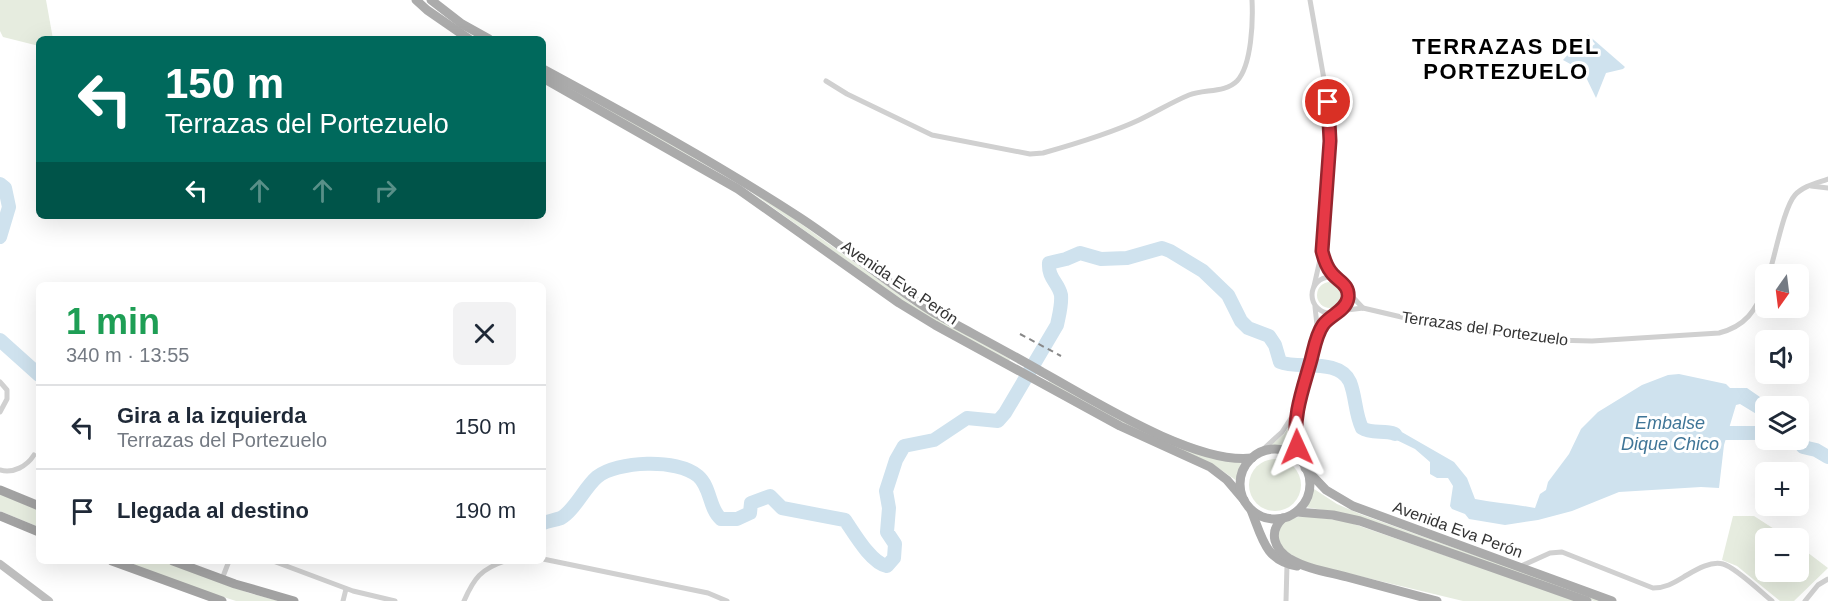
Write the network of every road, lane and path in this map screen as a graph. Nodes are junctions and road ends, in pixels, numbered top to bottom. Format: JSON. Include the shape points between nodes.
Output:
{"nodes":[{"id":1,"x":416,"y":0,"type":"edge"},
{"id":2,"x":431,"y":0,"type":"edge"},
{"id":3,"x":1252,"y":0,"type":"edge"},
{"id":4,"x":1310,"y":0,"type":"edge"},
{"id":5,"x":465,"y":36,"type":"edge"},
{"id":6,"x":484,"y":36,"type":"edge"},
{"id":7,"x":546,"y":71,"type":"edge"},
{"id":8,"x":546,"y":80,"type":"edge"},
{"id":9,"x":826,"y":81,"type":"dead end"},
{"id":10,"x":1828,"y":178,"type":"edge"},
{"id":11,"x":1809,"y":185,"type":"junction"},
{"id":12,"x":1828,"y":188,"type":"edge"},
{"id":13,"x":1322,"y":251,"type":"junction"},
{"id":14,"x":1772,"y":264,"type":"edge"},
{"id":15,"x":1335,"y":278,"type":"junction"},
{"id":16,"x":1314,"y":286,"type":"junction"},
{"id":17,"x":1348,"y":291,"type":"junction"},
{"id":18,"x":1315,"y":307,"type":"junction"},
{"id":19,"x":1755,"y":307,"type":"edge"},
{"id":20,"x":1363,"y":308,"type":"junction"},
{"id":21,"x":1338,"y":312,"type":"junction"},
{"id":22,"x":1318,"y":335,"type":"junction"},
{"id":23,"x":0,"y":381,"type":"edge"},
{"id":24,"x":1299,"y":402,"type":"junction"},
{"id":25,"x":0,"y":412,"type":"edge"},
{"id":26,"x":34,"y":454,"type":"dead end"},
{"id":27,"x":1255,"y":456,"type":"junction"},
{"id":28,"x":1304,"y":466,"type":"junction"},
{"id":29,"x":0,"y":470,"type":"edge"},
{"id":30,"x":0,"y":490,"type":"edge"},
{"id":31,"x":1244,"y":500,"type":"junction"},
{"id":32,"x":36,"y":505,"type":"edge"},
{"id":33,"x":1250,"y":509,"type":"junction"},
{"id":34,"x":1296,"y":512,"type":"junction"},
{"id":35,"x":0,"y":516,"type":"edge"},
{"id":36,"x":1283,"y":518,"type":"junction"},
{"id":37,"x":36,"y":531,"type":"edge"},
{"id":38,"x":546,"y":560,"type":"edge"},
{"id":39,"x":0,"y":564,"type":"edge"},
{"id":40,"x":119,"y":564,"type":"edge"},
{"id":41,"x":181,"y":564,"type":"edge"},
{"id":42,"x":228,"y":564,"type":"edge"},
{"id":43,"x":281,"y":564,"type":"edge"},
{"id":44,"x":495,"y":564,"type":"edge"},
{"id":45,"x":1287,"y":565,"type":"junction"},
{"id":46,"x":1518,"y":568,"type":"junction"},
{"id":47,"x":1317,"y":570,"type":"junction"},
{"id":48,"x":222,"y":579,"type":"junction"},
{"id":49,"x":1828,"y":579,"type":"edge"},
{"id":50,"x":346,"y":589,"type":"junction"},
{"id":51,"x":49,"y":601,"type":"edge"},
{"id":52,"x":222,"y":601,"type":"edge"},
{"id":53,"x":294,"y":601,"type":"edge"},
{"id":54,"x":343,"y":601,"type":"edge"},
{"id":55,"x":395,"y":601,"type":"edge"},
{"id":56,"x":464,"y":601,"type":"edge"},
{"id":57,"x":727,"y":601,"type":"edge"},
{"id":58,"x":1286,"y":601,"type":"edge"},
{"id":59,"x":1437,"y":601,"type":"edge"},
{"id":60,"x":1587,"y":601,"type":"edge"},
{"id":61,"x":1612,"y":601,"type":"edge"},
{"id":62,"x":1772,"y":601,"type":"edge"},
{"id":63,"x":1805,"y":601,"type":"edge"}],
"edges":[{"from":1,"to":5,"type":"main road"},
{"from":2,"to":6,"type":"main road"},
{"from":3,"to":9,"type":"street","via":[[1250,45],[1243,71],[1233,84],[1188,96],[1130,124],[1043,153],[1030,154],[932,135]]},
{"from":4,"to":13,"type":"street","via":[[1330,123]]},
{"from":7,"to":27,"type":"main road","name":"Avenida Eva Perón","via":[[735,176],[933,312],[1106,407],[1196,450],[1228,458]]},
{"from":8,"to":31,"type":"main road","name":"Avenida Eva Perón","via":[[738,189],[934,325],[1120,426],[1210,467]]},
{"from":10,"to":11,"type":"street"},
{"from":11,"to":12,"type":"street"},
{"from":11,"to":14,"type":"street","via":[[1795,194],[1789,204]]},
{"from":13,"to":15,"type":"street"},
{"from":13,"to":16,"type":"street"},
{"from":15,"to":16,"type":"street","via":[[1323,278]]},
{"from":15,"to":17,"type":"street"},
{"from":16,"to":18,"type":"street","via":[[1311,297]]},
{"from":17,"to":20,"type":"street"},
{"from":17,"to":21,"type":"street","via":[[1346,303]]},
{"from":18,"to":21,"type":"street","name":"Terrazas del Portezuelo","via":[[1325,313]]},
{"from":18,"to":22,"type":"street"},
{"from":19,"to":20,"type":"street","name":"Terrazas del Portezuelo","via":[[1733,329],[1719,333],[1592,341],[1508,335],[1405,319]]},
{"from":20,"to":21,"type":"street","name":"Terrazas del Portezuelo"},
{"from":21,"to":22,"type":"street"},
{"from":22,"to":24,"type":"street"},
{"from":23,"to":25,"type":"street","via":[[8,390]]},
{"from":24,"to":27,"type":"street","via":[[1282,432]]},
{"from":24,"to":28,"type":"street","via":[[1295,433]]},
{"from":26,"to":29,"type":"street","via":[[29,463],[9,472]]},
{"from":27,"to":28,"type":"main road","via":[[1282,450]]},
{"from":27,"to":31,"type":"main road","via":[[1244,468],[1240,481]]},
{"from":28,"to":34,"type":"main road","via":[[1310,483],[1304,504]]},
{"from":28,"to":46,"type":"main road","name":"Avenida Eva Perón","via":[[1326,490],[1353,506]]},
{"from":30,"to":32,"type":"highway"},
{"from":31,"to":33,"type":"main road"},
{"from":33,"to":36,"type":"main road","via":[[1262,517]]},
{"from":33,"to":45,"type":"main road","via":[[1271,555]]},
{"from":34,"to":36,"type":"main road"},
{"from":34,"to":60,"type":"main road","name":"Avenida Eva Perón","via":[[1360,521]]},
{"from":35,"to":37,"type":"highway"},
{"from":36,"to":47,"type":"main road","via":[[1274,530],[1276,545],[1291,559]]},
{"from":38,"to":57,"type":"street","via":[[708,593]]},
{"from":39,"to":51,"type":"main road"},
{"from":40,"to":52,"type":"highway"},
{"from":41,"to":48,"type":"highway"},
{"from":42,"to":48,"type":"street"},
{"from":43,"to":50,"type":"street"},
{"from":44,"to":56,"type":"street","via":[[472,582]]},
{"from":45,"to":47,"type":"main road"},
{"from":45,"to":58,"type":"street"},
{"from":46,"to":61,"type":"main road","name":"Avenida Eva Perón"},
{"from":46,"to":62,"type":"street","via":[[1550,553],[1562,552],[1653,588],[1664,588],[1708,565],[1723,564]]},
{"from":47,"to":59,"type":"main road"},
{"from":48,"to":53,"type":"highway"},
{"from":49,"to":63,"type":"street"},
{"from":50,"to":54,"type":"street"},
{"from":50,"to":55,"type":"street"}]}
